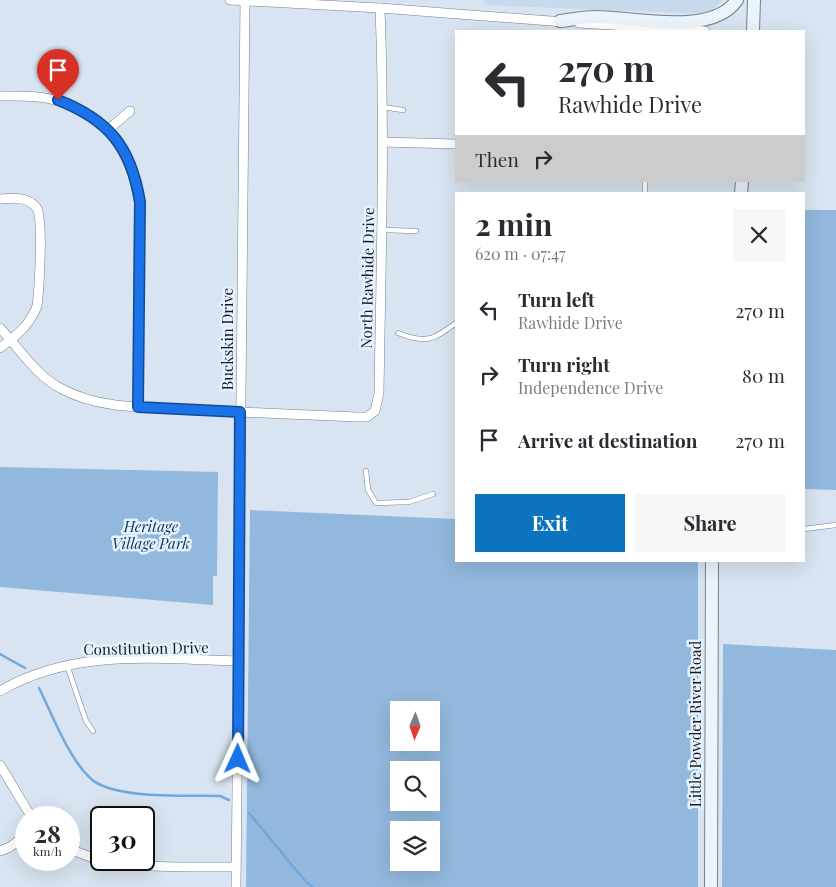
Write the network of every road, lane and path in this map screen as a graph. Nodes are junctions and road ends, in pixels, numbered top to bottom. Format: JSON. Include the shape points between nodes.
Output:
{"nodes":[{"id":1,"x":230,"y":0,"type":"edge"},
{"id":2,"x":245,"y":0,"type":"edge"},
{"id":3,"x":737,"y":0,"type":"edge"},
{"id":4,"x":754,"y":0,"type":"edge"},
{"id":5,"x":380,"y":8,"type":"junction"},
{"id":6,"x":560,"y":21,"type":"junction"},
{"id":7,"x":690,"y":30,"type":"edge"},
{"id":8,"x":753,"y":30,"type":"edge"},
{"id":9,"x":0,"y":96,"type":"edge"},
{"id":10,"x":382,"y":107,"type":"junction"},
{"id":11,"x":403,"y":110,"type":"dead end"},
{"id":12,"x":130,"y":111,"type":"dead end"},
{"id":13,"x":108,"y":129,"type":"junction"},
{"id":14,"x":382,"y":142,"type":"junction"},
{"id":15,"x":455,"y":144,"type":"edge"},
{"id":16,"x":0,"y":199,"type":"edge"},
{"id":17,"x":381,"y":230,"type":"junction"},
{"id":18,"x":416,"y":231,"type":"dead end"},
{"id":19,"x":455,"y":324,"type":"edge"},
{"id":20,"x":0,"y":328,"type":"edge"},
{"id":21,"x":398,"y":333,"type":"dead end"},
{"id":22,"x":11,"y":340,"type":"junction"},
{"id":23,"x":0,"y":348,"type":"edge"},
{"id":24,"x":138,"y":407,"type":"junction"},
{"id":25,"x":240,"y":412,"type":"junction"},
{"id":26,"x":366,"y":472,"type":"dead end"},
{"id":27,"x":433,"y":494,"type":"dead end"},
{"id":28,"x":836,"y":525,"type":"edge"},
{"id":29,"x":805,"y":529,"type":"edge"},
{"id":30,"x":712,"y":562,"type":"edge"},
{"id":31,"x":239,"y":661,"type":"junction"},
{"id":32,"x":67,"y":664,"type":"junction"},
{"id":33,"x":0,"y":691,"type":"edge"},
{"id":34,"x":93,"y":731,"type":"dead end"},
{"id":35,"x":0,"y":765,"type":"edge"},
{"id":36,"x":25,"y":806,"type":"edge"},
{"id":37,"x":15,"y":843,"type":"edge"},
{"id":38,"x":0,"y":851,"type":"edge"},
{"id":39,"x":80,"y":853,"type":"edge"},
{"id":40,"x":236,"y":867,"type":"junction"},
{"id":41,"x":236,"y":887,"type":"edge"},
{"id":42,"x":711,"y":887,"type":"edge"}],
"edges":[{"from":1,"to":2,"type":"street"},
{"from":2,"to":5,"type":"street"},
{"from":2,"to":25,"type":"street","name":"Buckskin Drive"},
{"from":3,"to":6,"type":"street","via":[[725,13],[713,19],[691,22],[593,17]]},
{"from":4,"to":8,"type":"street"},
{"from":5,"to":6,"type":"street"},
{"from":5,"to":10,"type":"street","name":"North Rawhide Drive"},
{"from":6,"to":7,"type":"street"},
{"from":9,"to":13,"type":"street","via":[[58,100],[93,116]]},
{"from":10,"to":11,"type":"lane"},
{"from":10,"to":14,"type":"street","name":"North Rawhide Drive"},
{"from":12,"to":13,"type":"street"},
{"from":13,"to":24,"type":"street","via":[[130,164],[140,202]]},
{"from":14,"to":15,"type":"street"},
{"from":14,"to":17,"type":"street","name":"North Rawhide Drive"},
{"from":16,"to":22,"type":"street","via":[[28,201],[38,209],[40,223],[37,306],[25,328]]},
{"from":17,"to":18,"type":"lane"},
{"from":17,"to":25,"type":"street","name":"North Rawhide Drive","via":[[379,393],[375,411],[367,417]]},
{"from":19,"to":21,"type":"lane","via":[[435,339],[412,338]]},
{"from":20,"to":22,"type":"street"},
{"from":22,"to":23,"type":"street"},
{"from":22,"to":24,"type":"street","via":[[31,365],[61,389],[100,403]]},
{"from":24,"to":25,"type":"street"},
{"from":25,"to":31,"type":"street","name":"Buckskin Drive"},
{"from":26,"to":27,"type":"lane","via":[[368,490],[376,503],[409,502]]},
{"from":28,"to":29,"type":"lane"},
{"from":30,"to":42,"type":"street","name":"Little Powder River Road"},
{"from":31,"to":32,"type":"street","name":"Constitution Drive","via":[[96,659]]},
{"from":31,"to":40,"type":"street","name":"Buckskin Drive"},
{"from":32,"to":33,"type":"street","name":"Constitution Drive","via":[[19,680]]},
{"from":32,"to":34,"type":"lane","via":[[86,721]]},
{"from":35,"to":36,"type":"street"},
{"from":37,"to":38,"type":"street"},
{"from":39,"to":40,"type":"street","via":[[97,860],[121,864]]},
{"from":40,"to":41,"type":"street","name":"Buckskin Drive"}]}
